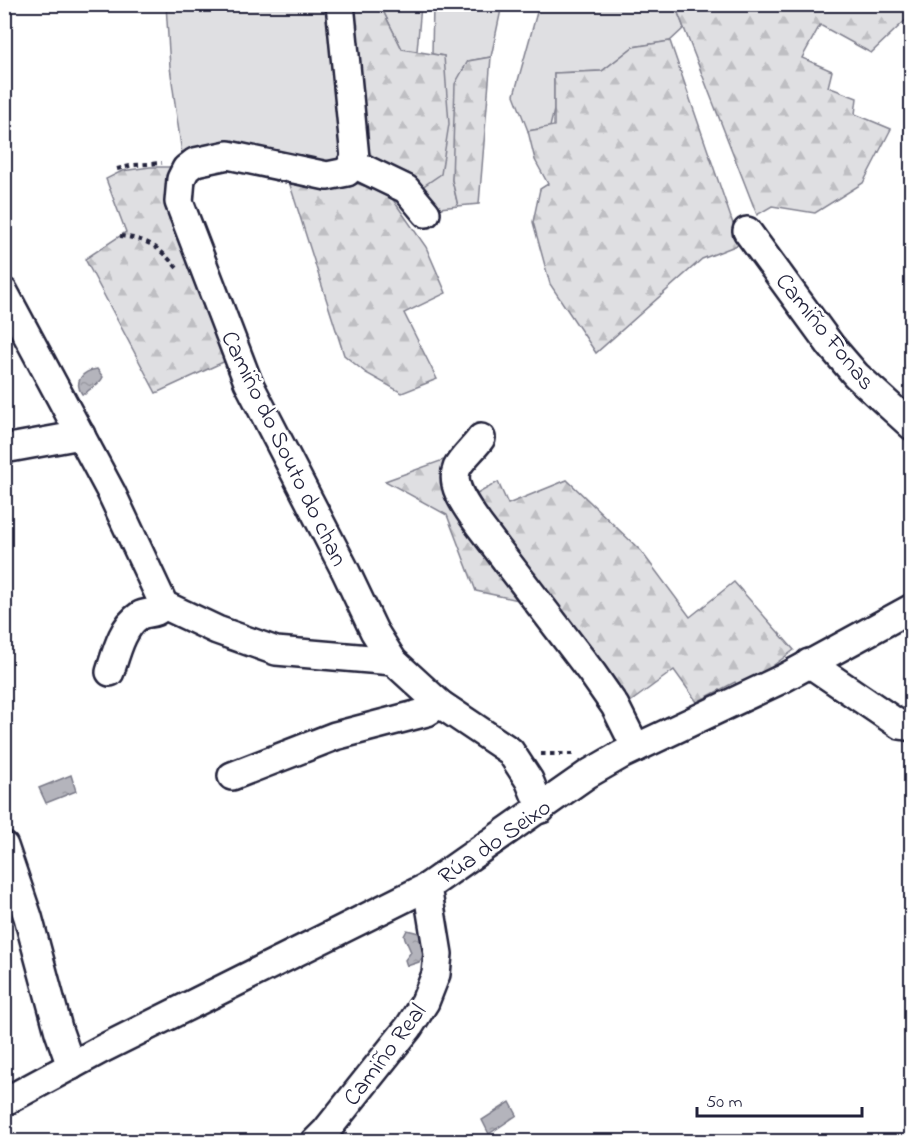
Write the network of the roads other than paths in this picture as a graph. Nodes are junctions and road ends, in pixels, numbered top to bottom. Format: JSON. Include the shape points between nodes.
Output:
{"nodes":[{"id":1,"x":340,"y":4,"type":"edge"},
{"id":2,"x":352,"y":163,"type":"junction"},
{"id":3,"x":426,"y":213,"type":"dead end"},
{"id":4,"x":747,"y":231,"type":"dead end"},
{"id":5,"x":4,"y":292,"type":"edge"},
{"id":6,"x":912,"y":426,"type":"edge"},
{"id":7,"x":81,"y":435,"type":"junction"},
{"id":8,"x":481,"y":438,"type":"dead end"},
{"id":9,"x":4,"y":448,"type":"edge"},
{"id":10,"x":164,"y":605,"type":"junction"},
{"id":11,"x":912,"y":608,"type":"edge"},
{"id":12,"x":393,"y":661,"type":"junction"},
{"id":13,"x":809,"y":663,"type":"junction"},
{"id":14,"x":110,"y":672,"type":"dead end"},
{"id":15,"x":440,"y":704,"type":"junction"},
{"id":16,"x":912,"y":727,"type":"edge"},
{"id":17,"x":636,"y":748,"type":"junction"},
{"id":18,"x":232,"y":776,"type":"dead end"},
{"id":19,"x":541,"y":809,"type":"junction"},
{"id":20,"x":4,"y":846,"type":"edge"},
{"id":21,"x":427,"y":887,"type":"junction"},
{"id":22,"x":71,"y":1066,"type":"junction"},
{"id":23,"x":4,"y":1102,"type":"edge"},
{"id":24,"x":315,"y":1142,"type":"edge"}],
"edges":[{"from":1,"to":2,"type":"street","via":[[354,134]]},
{"from":2,"to":3,"type":"street","via":[[406,189]]},
{"from":2,"to":12,"type":"street","name":"Camiño do Souto do chan","via":[[347,172],[327,176],[228,155],[195,162],[181,178],[179,202],[248,382],[374,631]]},
{"from":4,"to":6,"type":"street","name":"Camiño Fonas","via":[[831,346],[856,375]]},
{"from":5,"to":7,"type":"street"},
{"from":7,"to":9,"type":"street"},
{"from":7,"to":10,"type":"street"},
{"from":8,"to":17,"type":"street","via":[[457,469],[461,496],[615,706]]},
{"from":10,"to":12,"type":"street","via":[[276,651]]},
{"from":10,"to":14,"type":"street","via":[[158,612],[140,615],[128,626]]},
{"from":11,"to":13,"type":"street","name":"Rúa do Seixo"},
{"from":12,"to":15,"type":"street","name":"Camiño do Souto do chan"},
{"from":13,"to":16,"type":"street","via":[[900,725]]},
{"from":13,"to":17,"type":"street","name":"Rúa do Seixo","via":[[782,680]]},
{"from":15,"to":18,"type":"street","via":[[427,712],[335,736]]},
{"from":15,"to":19,"type":"street","name":"Camiño do Souto do chan","via":[[510,751],[529,780]]},
{"from":17,"to":19,"type":"street","name":"Rúa do Seixo","via":[[588,774]]},
{"from":19,"to":21,"type":"street","name":"Rúa do Seixo"},
{"from":20,"to":22,"type":"street"},
{"from":21,"to":22,"type":"street","name":"Rúa do Seixo"},
{"from":21,"to":24,"type":"street","name":"Camiño Real","via":[[438,954],[436,974],[425,1002],[409,1028]]},
{"from":22,"to":23,"type":"street","name":"Rúa do Seixo"}]}
